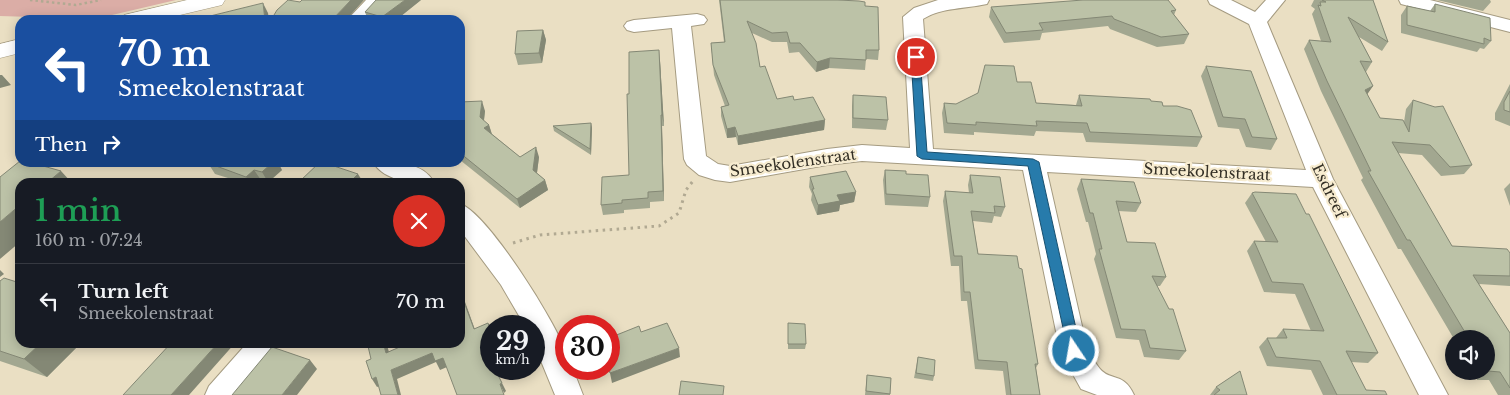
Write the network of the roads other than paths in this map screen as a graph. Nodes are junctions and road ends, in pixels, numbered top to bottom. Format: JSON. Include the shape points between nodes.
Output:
{"nodes":[{"id":1,"x":214,"y":0,"type":"edge"},
{"id":2,"x":377,"y":0,"type":"edge"},
{"id":3,"x":980,"y":0,"type":"edge"},
{"id":4,"x":1217,"y":0,"type":"edge"},
{"id":5,"x":1276,"y":0,"type":"edge"},
{"id":6,"x":1408,"y":0,"type":"edge"},
{"id":7,"x":152,"y":15,"type":"edge"},
{"id":8,"x":362,"y":15,"type":"edge"},
{"id":9,"x":1257,"y":21,"type":"junction"},
{"id":10,"x":634,"y":26,"type":"dead end"},
{"id":11,"x":1510,"y":26,"type":"edge"},
{"id":12,"x":15,"y":47,"type":"edge"},
{"id":13,"x":0,"y":51,"type":"edge"},
{"id":14,"x":922,"y":156,"type":"junction"},
{"id":15,"x":1033,"y":162,"type":"junction"},
{"id":16,"x":394,"y":167,"type":"edge"},
{"id":17,"x":414,"y":178,"type":"edge"},
{"id":18,"x":1322,"y":179,"type":"junction"},
{"id":19,"x":465,"y":219,"type":"edge"},
{"id":20,"x":260,"y":348,"type":"edge"},
{"id":21,"x":1088,"y":388,"type":"edge"},
{"id":22,"x":218,"y":395,"type":"edge"},
{"id":23,"x":569,"y":395,"type":"edge"},
{"id":24,"x":1120,"y":395,"type":"edge"},
{"id":25,"x":1434,"y":395,"type":"edge"}],
"edges":[{"from":1,"to":7,"type":"main road"},
{"from":2,"to":8,"type":"street"},
{"from":3,"to":14,"type":"street","via":[[936,6],[913,17]]},
{"from":4,"to":9,"type":"street"},
{"from":5,"to":9,"type":"street"},
{"from":6,"to":11,"type":"street"},
{"from":9,"to":18,"type":"street","name":"Esdreef"},
{"from":10,"to":14,"type":"street","name":"Smeekolenstraat","via":[[689,21],[692,147],[695,159],[703,168],[730,174],[862,153]]},
{"from":12,"to":13,"type":"main road"},
{"from":14,"to":15,"type":"street","name":"Smeekolenstraat"},
{"from":15,"to":18,"type":"street","name":"Smeekolenstraat"},
{"from":15,"to":21,"type":"street","via":[[1074,351]]},
{"from":16,"to":17,"type":"street"},
{"from":18,"to":25,"type":"street","name":"Esdreef"},
{"from":19,"to":23,"type":"street","via":[[511,277],[556,360]]},
{"from":20,"to":22,"type":"street"},
{"from":21,"to":24,"type":"street","via":[[1110,387]]}]}
